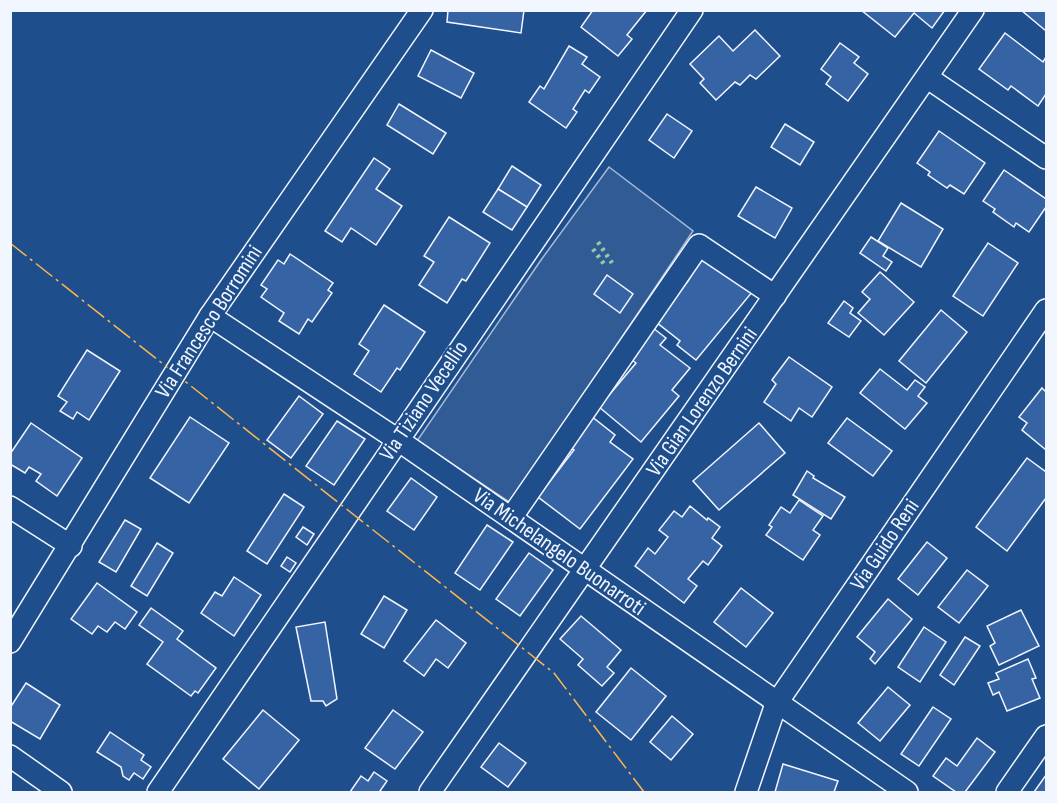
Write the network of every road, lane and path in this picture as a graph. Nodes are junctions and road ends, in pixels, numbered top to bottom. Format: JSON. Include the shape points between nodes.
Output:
{"nodes":[{"id":1,"x":422,"y":10,"type":"edge"},
{"id":2,"x":692,"y":10,"type":"edge"},
{"id":3,"x":973,"y":10,"type":"edge"},
{"id":4,"x":928,"y":78,"type":"junction"},
{"id":5,"x":1047,"y":158,"type":"edge"},
{"id":6,"x":775,"y":296,"type":"junction"},
{"id":7,"x":1047,"y":310,"type":"edge"},
{"id":8,"x":210,"y":316,"type":"junction"},
{"id":9,"x":398,"y":440,"type":"junction"},
{"id":10,"x":10,"y":507,"type":"edge"},
{"id":11,"x":511,"y":519,"type":"junction"},
{"id":12,"x":71,"y":546,"type":"junction"},
{"id":13,"x":585,"y":570,"type":"junction"},
{"id":14,"x":10,"y":642,"type":"edge"},
{"id":15,"x":776,"y":704,"type":"junction"},
{"id":16,"x":1047,"y":736,"type":"edge"},
{"id":17,"x":10,"y":756,"type":"edge"},
{"id":18,"x":62,"y":792,"type":"edge"},
{"id":19,"x":158,"y":792,"type":"edge"},
{"id":20,"x":430,"y":792,"type":"edge"},
{"id":21,"x":746,"y":792,"type":"edge"},
{"id":22,"x":907,"y":792,"type":"edge"},
{"id":23,"x":1007,"y":792,"type":"edge"}],
"edges":[{"from":1,"to":8,"type":"street","name":"Via Francesco Borromini"},
{"from":2,"to":9,"type":"street","name":"Via Tiziano Vecellio"},
{"from":3,"to":4,"type":"street","name":"Via Gian Lorenzo Bernini"},
{"from":4,"to":5,"type":"street"},
{"from":4,"to":6,"type":"street","name":"Via Gian Lorenzo Bernini"},
{"from":6,"to":11,"type":"street","via":[[699,245]]},
{"from":6,"to":13,"type":"street","name":"Via Gian Lorenzo Bernini"},
{"from":7,"to":15,"type":"street","name":"Via Guido Reni"},
{"from":8,"to":9,"type":"street","name":"Via Michelangelo Buonarroti"},
{"from":8,"to":12,"type":"street","name":"Via Francesco Borromini"},
{"from":9,"to":11,"type":"street","name":"Via Michelangelo Buonarroti"},
{"from":9,"to":19,"type":"street","name":"Via Tiziano Vecellio"},
{"from":10,"to":12,"type":"street"},
{"from":11,"to":13,"type":"street","name":"Via Michelangelo Buonarroti"},
{"from":12,"to":14,"type":"street","name":"Via Francesco Borromini"},
{"from":13,"to":15,"type":"street","name":"Via Michelangelo Buonarroti"},
{"from":13,"to":20,"type":"street","name":"Via Gian Lorenzo Bernini"},
{"from":15,"to":21,"type":"street","name":"Via Guido Reni"},
{"from":15,"to":22,"type":"street","name":"Via Michelangelo Buonarroti"},
{"from":16,"to":23,"type":"street"},
{"from":17,"to":18,"type":"street"}]}
